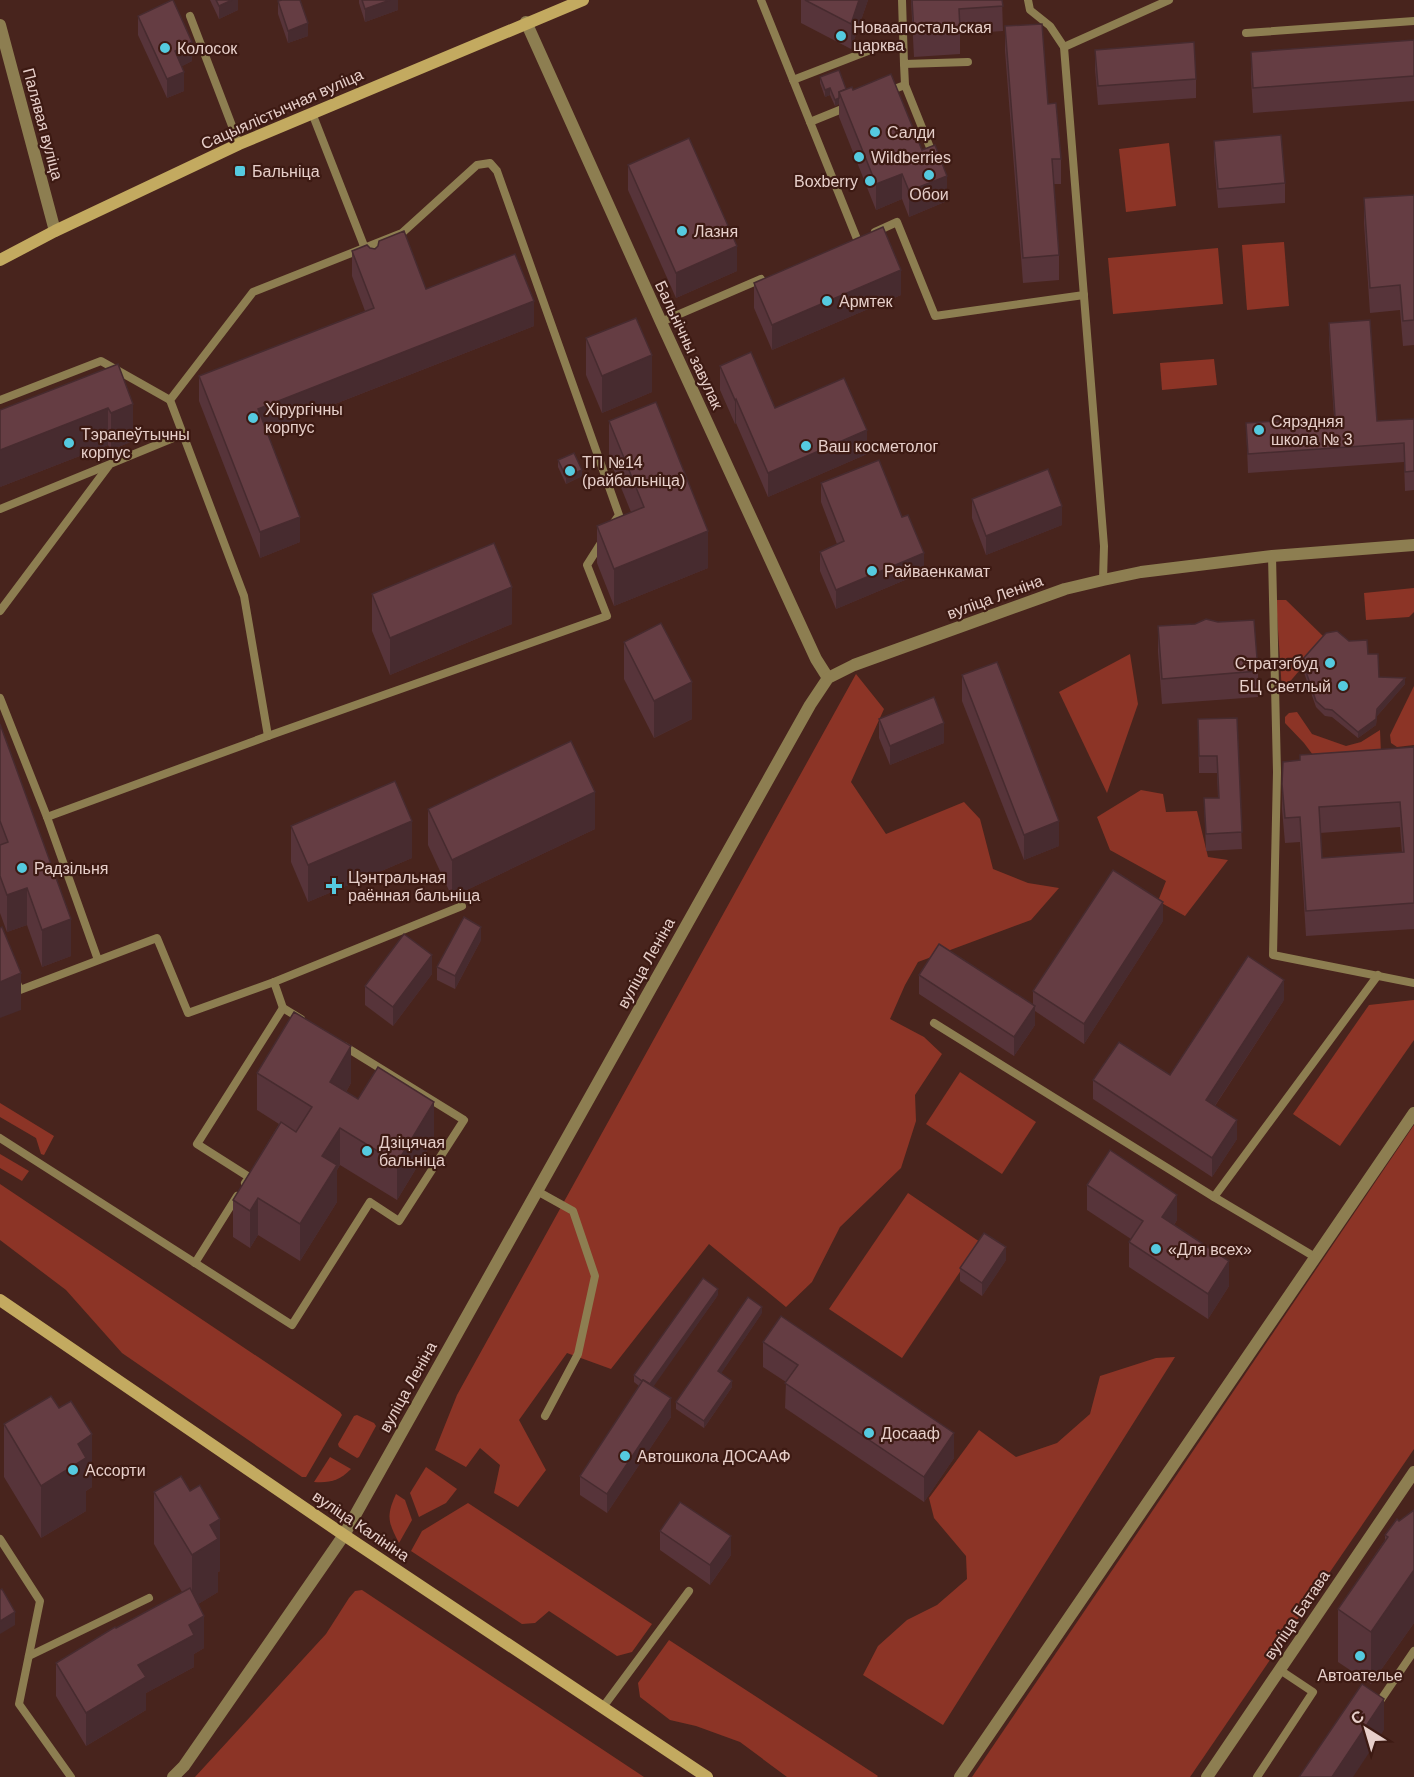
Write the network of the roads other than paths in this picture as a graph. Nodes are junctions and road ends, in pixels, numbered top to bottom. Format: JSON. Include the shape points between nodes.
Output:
{"nodes":[{"id":1,"x":582,"y":0,"type":"edge"},
{"id":2,"x":761,"y":0,"type":"edge"},
{"id":3,"x":902,"y":0,"type":"edge"},
{"id":4,"x":1028,"y":0,"type":"edge"},
{"id":5,"x":1169,"y":0,"type":"edge"},
{"id":6,"x":190,"y":16,"type":"dead end"},
{"id":7,"x":1414,"y":21,"type":"edge"},
{"id":8,"x":526,"y":22,"type":"junction"},
{"id":9,"x":0,"y":25,"type":"edge"},
{"id":10,"x":1246,"y":33,"type":"dead end"},
{"id":11,"x":1064,"y":47,"type":"junction"},
{"id":12,"x":868,"y":51,"type":"dead end"},
{"id":13,"x":968,"y":62,"type":"dead end"},
{"id":14,"x":904,"y":64,"type":"junction"},
{"id":15,"x":793,"y":80,"type":"junction"},
{"id":16,"x":905,"y":84,"type":"junction"},
{"id":17,"x":884,"y":93,"type":"edge"},
{"id":18,"x":852,"y":106,"type":"edge"},
{"id":19,"x":312,"y":113,"type":"junction"},
{"id":20,"x":810,"y":122,"type":"junction"},
{"id":21,"x":239,"y":144,"type":"junction"},
{"id":22,"x":936,"y":162,"type":"edge"},
{"id":23,"x":55,"y":231,"type":"junction"},
{"id":24,"x":857,"y":239,"type":"junction"},
{"id":25,"x":846,"y":244,"type":"edge"},
{"id":26,"x":365,"y":248,"type":"junction"},
{"id":27,"x":369,"y":258,"type":"edge"},
{"id":28,"x":0,"y":260,"type":"edge"},
{"id":29,"x":770,"y":276,"type":"edge"},
{"id":30,"x":1084,"y":296,"type":"junction"},
{"id":31,"x":661,"y":322,"type":"junction"},
{"id":32,"x":0,"y":400,"type":"edge"},
{"id":33,"x":170,"y":400,"type":"junction"},
{"id":34,"x":183,"y":434,"type":"junction"},
{"id":35,"x":110,"y":464,"type":"junction"},
{"id":36,"x":0,"y":509,"type":"edge"},
{"id":37,"x":1414,"y":545,"type":"edge"},
{"id":38,"x":1272,"y":556,"type":"junction"},
{"id":39,"x":1103,"y":580,"type":"junction"},
{"id":40,"x":0,"y":611,"type":"edge"},
{"id":41,"x":828,"y":678,"type":"junction"},
{"id":42,"x":0,"y":698,"type":"edge"},
{"id":43,"x":268,"y":736,"type":"junction"},
{"id":44,"x":1288,"y":771,"type":"edge"},
{"id":45,"x":1277,"y":772,"type":"junction"},
{"id":46,"x":47,"y":817,"type":"junction"},
{"id":47,"x":462,"y":906,"type":"dead end"},
{"id":48,"x":98,"y":960,"type":"junction"},
{"id":49,"x":1378,"y":975,"type":"junction"},
{"id":50,"x":16,"y":980,"type":"edge"},
{"id":51,"x":274,"y":982,"type":"junction"},
{"id":52,"x":1414,"y":982,"type":"edge"},
{"id":53,"x":282,"y":1008,"type":"junction"},
{"id":54,"x":934,"y":1023,"type":"dead end"},
{"id":55,"x":313,"y":1026,"type":"edge"},
{"id":56,"x":333,"y":1039,"type":"edge"},
{"id":57,"x":1414,"y":1113,"type":"edge"},
{"id":58,"x":0,"y":1138,"type":"edge"},
{"id":59,"x":537,"y":1191,"type":"junction"},
{"id":60,"x":1214,"y":1197,"type":"junction"},
{"id":61,"x":1315,"y":1257,"type":"junction"},
{"id":62,"x":195,"y":1263,"type":"junction"},
{"id":63,"x":0,"y":1300,"type":"edge"},
{"id":64,"x":545,"y":1416,"type":"dead end"},
{"id":65,"x":1414,"y":1472,"type":"edge"},
{"id":66,"x":344,"y":1535,"type":"junction"},
{"id":67,"x":0,"y":1539,"type":"edge"},
{"id":68,"x":689,"y":1591,"type":"dead end"},
{"id":69,"x":149,"y":1598,"type":"dead end"},
{"id":70,"x":1414,"y":1651,"type":"edge"},
{"id":71,"x":29,"y":1656,"type":"junction"},
{"id":72,"x":1280,"y":1670,"type":"junction"},
{"id":73,"x":1380,"y":1701,"type":"edge"},
{"id":74,"x":603,"y":1707,"type":"junction"},
{"id":75,"x":70,"y":1777,"type":"edge"},
{"id":76,"x":173,"y":1777,"type":"edge"},
{"id":77,"x":707,"y":1777,"type":"edge"},
{"id":78,"x":960,"y":1777,"type":"edge"},
{"id":79,"x":1208,"y":1777,"type":"edge"},
{"id":80,"x":1257,"y":1777,"type":"edge"}],
"edges":[{"from":1,"to":8,"type":"main road","name":"Сацыялістычная вуліца"},
{"from":2,"to":15,"type":"lane"},
{"from":3,"to":14,"type":"lane"},
{"from":4,"to":11,"type":"lane","via":[[1030,10],[1050,26]]},
{"from":5,"to":11,"type":"lane"},
{"from":6,"to":21,"type":"lane"},
{"from":7,"to":10,"type":"lane"},
{"from":8,"to":19,"type":"main road","name":"Сацыялістычная вуліца"},
{"from":8,"to":31,"type":"street","name":"Бальнічны завулак"},
{"from":9,"to":23,"type":"street","name":"Палявая вуліца"},
{"from":11,"to":30,"type":"lane"},
{"from":12,"to":15,"type":"lane"},
{"from":13,"to":14,"type":"lane"},
{"from":14,"to":16,"type":"lane"},
{"from":15,"to":20,"type":"lane"},
{"from":16,"to":17,"type":"lane"},
{"from":16,"to":22,"type":"lane"},
{"from":18,"to":20,"type":"lane"},
{"from":19,"to":21,"type":"main road","name":"Сацыялістычная вуліца"},
{"from":19,"to":26,"type":"lane"},
{"from":20,"to":24,"type":"lane"},
{"from":21,"to":23,"type":"main road","name":"Сацыялістычная вуліца"},
{"from":23,"to":28,"type":"main road","name":"Сацыялістычная вуліца"},
{"from":24,"to":25,"type":"lane"},
{"from":24,"to":30,"type":"lane","via":[[897,222],[935,316]]},
{"from":26,"to":27,"type":"lane"},
{"from":26,"to":33,"type":"lane","via":[[253,292]]},
{"from":26,"to":43,"type":"lane","via":[[402,234],[477,165],[490,163],[497,171],[619,515],[587,564],[607,616]]},
{"from":29,"to":31,"type":"lane"},
{"from":30,"to":39,"type":"lane","via":[[1104,546]]},
{"from":31,"to":41,"type":"street","name":"Бальнічны завулак"},
{"from":32,"to":33,"type":"lane","via":[[101,362]]},
{"from":33,"to":34,"type":"lane"},
{"from":34,"to":35,"type":"lane"},
{"from":34,"to":43,"type":"lane","via":[[243,596]]},
{"from":35,"to":36,"type":"lane"},
{"from":35,"to":40,"type":"lane"},
{"from":37,"to":38,"type":"street","name":"вуліца Леніна"},
{"from":38,"to":39,"type":"street","name":"вуліца Леніна"},
{"from":38,"to":45,"type":"lane"},
{"from":39,"to":41,"type":"street","name":"вуліца Леніна","via":[[1065,589],[854,665]]},
{"from":41,"to":59,"type":"street","name":"вуліца Леніна"},
{"from":42,"to":46,"type":"lane"},
{"from":43,"to":46,"type":"lane"},
{"from":44,"to":45,"type":"lane"},
{"from":45,"to":49,"type":"lane","via":[[1273,955]]},
{"from":46,"to":48,"type":"lane"},
{"from":47,"to":51,"type":"lane"},
{"from":48,"to":50,"type":"lane","via":[[20,990]]},
{"from":48,"to":51,"type":"lane","via":[[157,938],[188,1013]]},
{"from":49,"to":52,"type":"lane"},
{"from":49,"to":60,"type":"lane"},
{"from":51,"to":53,"type":"lane"},
{"from":53,"to":55,"type":"lane"},
{"from":53,"to":62,"type":"lane","via":[[197,1144],[249,1177]]},
{"from":54,"to":60,"type":"lane"},
{"from":56,"to":62,"type":"lane","via":[[464,1120],[399,1221],[370,1202],[292,1324]]},
{"from":57,"to":61,"type":"street"},
{"from":58,"to":62,"type":"lane"},
{"from":59,"to":64,"type":"lane","via":[[573,1211],[595,1276],[578,1354]]},
{"from":59,"to":66,"type":"street","name":"вуліца Леніна"},
{"from":60,"to":61,"type":"lane"},
{"from":61,"to":78,"type":"street"},
{"from":63,"to":66,"type":"main road","name":"вуліца Калініна"},
{"from":65,"to":72,"type":"street","name":"вуліца Батава"},
{"from":66,"to":74,"type":"main road","name":"вуліца Калініна"},
{"from":66,"to":76,"type":"street","name":"вуліца Леніна"},
{"from":67,"to":71,"type":"lane","via":[[40,1601]]},
{"from":68,"to":74,"type":"lane"},
{"from":69,"to":71,"type":"lane"},
{"from":70,"to":73,"type":"lane"},
{"from":71,"to":75,"type":"lane","via":[[19,1704]]},
{"from":72,"to":79,"type":"street","name":"вуліца Батава"},
{"from":72,"to":80,"type":"lane","via":[[1313,1692]]},
{"from":74,"to":77,"type":"main road","name":"вуліца Калініна"}]}
